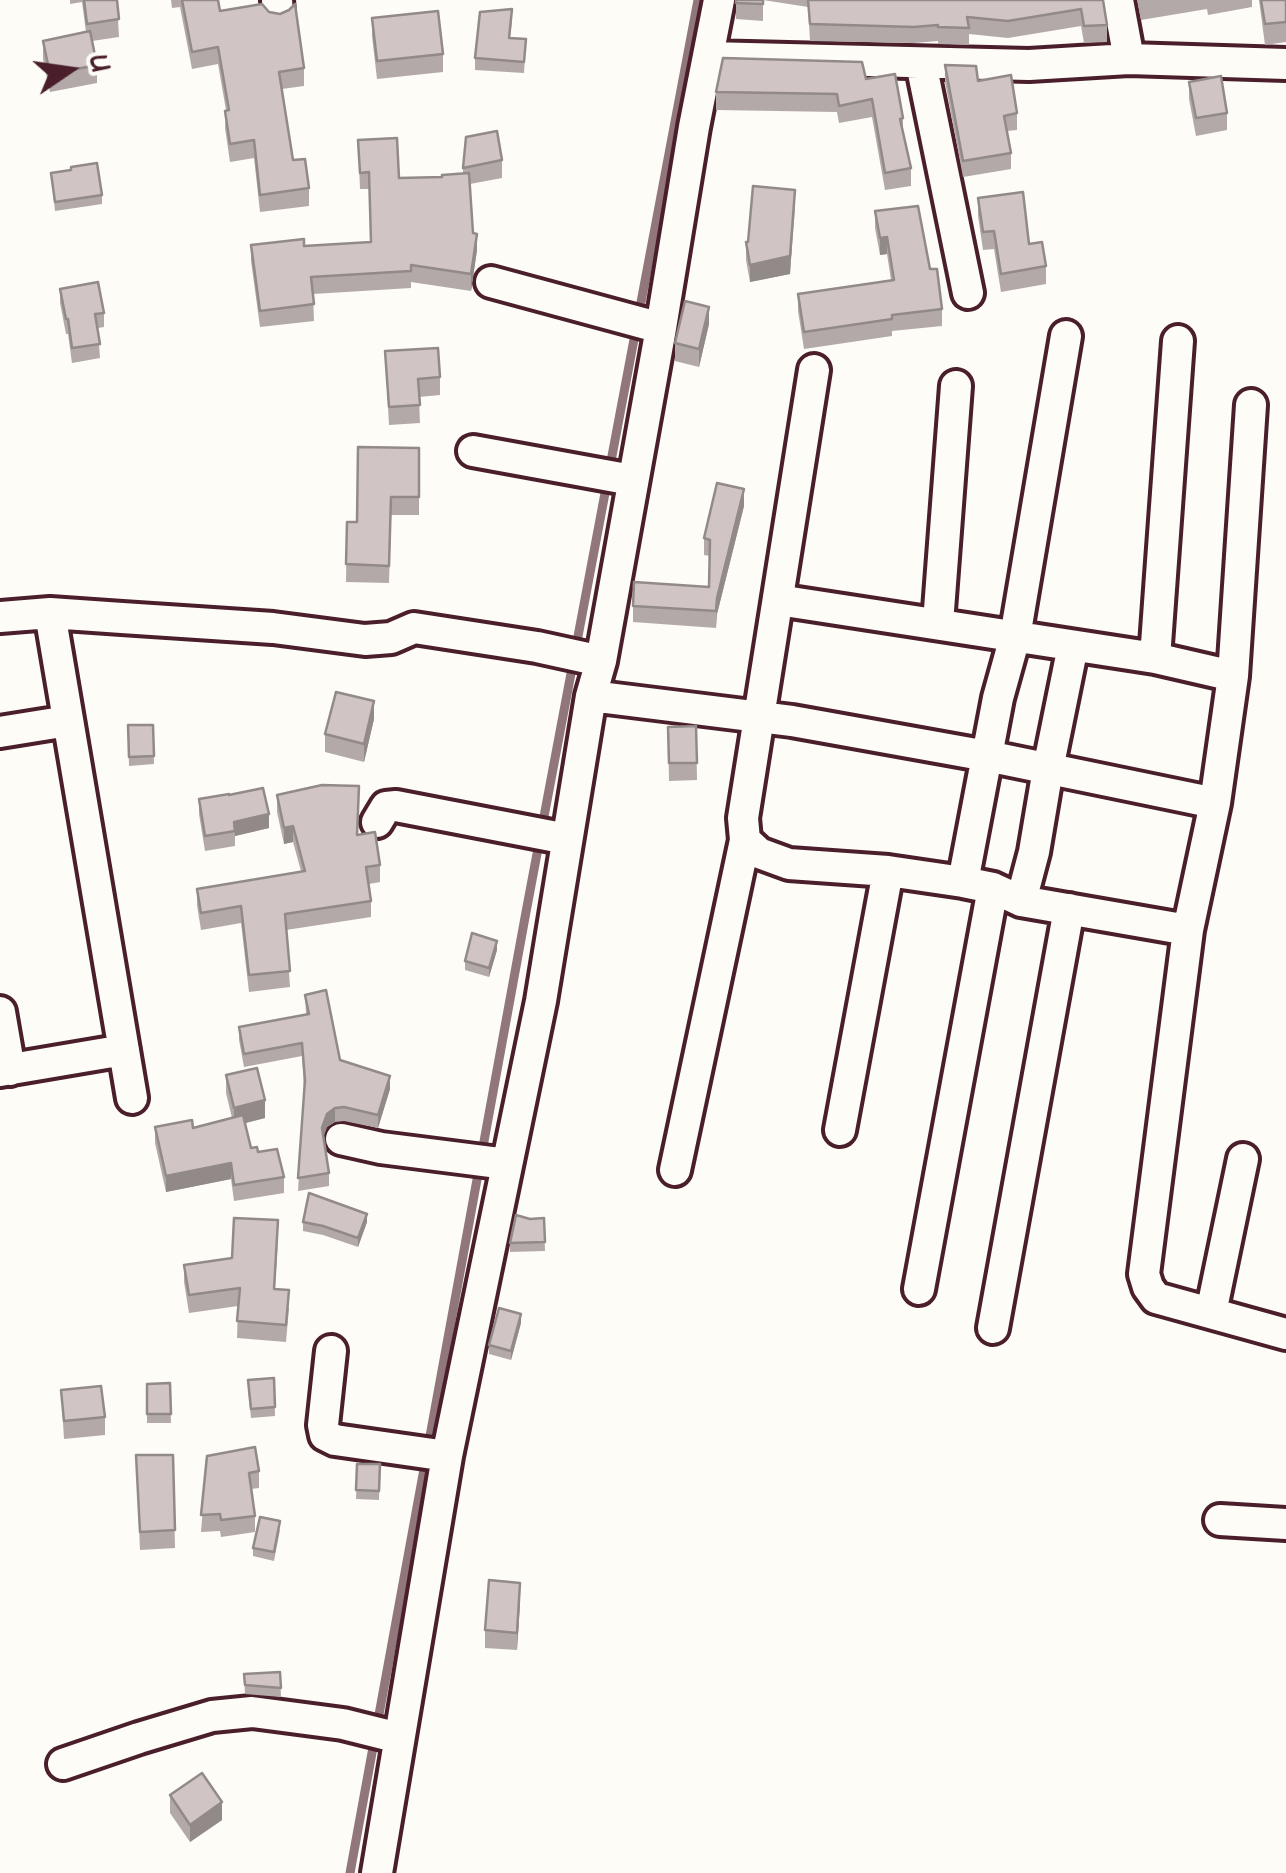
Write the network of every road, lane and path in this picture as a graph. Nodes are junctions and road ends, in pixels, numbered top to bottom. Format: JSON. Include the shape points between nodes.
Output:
{"nodes":[{"id":1,"x":719,"y":0,"type":"edge"},
{"id":2,"x":1118,"y":0,"type":"edge"},
{"id":3,"x":708,"y":57,"type":"junction"},
{"id":4,"x":1129,"y":59,"type":"junction"},
{"id":5,"x":921,"y":63,"type":"junction"},
{"id":6,"x":1286,"y":64,"type":"edge"},
{"id":7,"x":491,"y":282,"type":"dead end"},
{"id":8,"x":968,"y":293,"type":"dead end"},
{"id":9,"x":640,"y":323,"type":"junction"},
{"id":10,"x":1066,"y":336,"type":"dead end"},
{"id":11,"x":1178,"y":341,"type":"dead end"},
{"id":12,"x":814,"y":370,"type":"dead end"},
{"id":13,"x":956,"y":386,"type":"dead end"},
{"id":14,"x":1251,"y":405,"type":"dead end"},
{"id":15,"x":472,"y":451,"type":"dead end"},
{"id":16,"x":611,"y":476,"type":"junction"},
{"id":17,"x":778,"y":600,"type":"junction"},
{"id":18,"x":50,"y":613,"type":"junction"},
{"id":19,"x":0,"y":617,"type":"edge"},
{"id":20,"x":938,"y":623,"type":"junction"},
{"id":21,"x":1014,"y":637,"type":"junction"},
{"id":22,"x":1074,"y":646,"type":"junction"},
{"id":23,"x":1155,"y":658,"type":"junction"},
{"id":24,"x":594,"y":659,"type":"junction"},
{"id":25,"x":1233,"y":676,"type":"junction"},
{"id":26,"x":591,"y":696,"type":"junction"},
{"id":27,"x":760,"y":716,"type":"junction"},
{"id":28,"x":68,"y":721,"type":"junction"},
{"id":29,"x":0,"y":732,"type":"edge"},
{"id":30,"x":987,"y":756,"type":"junction"},
{"id":31,"x":1048,"y":769,"type":"junction"},
{"id":32,"x":1215,"y":803,"type":"junction"},
{"id":33,"x":377,"y":822,"type":"dead end"},
{"id":34,"x":546,"y":835,"type":"junction"},
{"id":35,"x":744,"y":840,"type":"junction"},
{"id":36,"x":888,"y":871,"type":"junction"},
{"id":37,"x":963,"y":882,"type":"junction"},
{"id":38,"x":994,"y":888,"type":"junction"},
{"id":39,"x":1022,"y":901,"type":"junction"},
{"id":40,"x":1069,"y":910,"type":"junction"},
{"id":41,"x":1188,"y":930,"type":"junction"},
{"id":42,"x":0,"y":1012,"type":"edge"},
{"id":43,"x":124,"y":1050,"type":"junction"},
{"id":44,"x":5,"y":1071,"type":"edge"},
{"id":45,"x":132,"y":1098,"type":"dead end"},
{"id":46,"x":840,"y":1130,"type":"dead end"},
{"id":47,"x":341,"y":1139,"type":"dead end"},
{"id":48,"x":1243,"y":1159,"type":"dead end"},
{"id":49,"x":489,"y":1162,"type":"junction"},
{"id":50,"x":676,"y":1170,"type":"dead end"},
{"id":51,"x":919,"y":1289,"type":"dead end"},
{"id":52,"x":1211,"y":1313,"type":"junction"},
{"id":53,"x":993,"y":1328,"type":"dead end"},
{"id":54,"x":1286,"y":1334,"type":"edge"},
{"id":55,"x":331,"y":1351,"type":"dead end"},
{"id":56,"x":439,"y":1455,"type":"junction"},
{"id":57,"x":1220,"y":1520,"type":"dead end"},
{"id":58,"x":1286,"y":1524,"type":"edge"},
{"id":59,"x":391,"y":1736,"type":"junction"},
{"id":60,"x":63,"y":1764,"type":"dead end"},
{"id":61,"x":376,"y":1873,"type":"edge"}],
"edges":[{"from":1,"to":3,"type":"street"},
{"from":2,"to":4,"type":"street"},
{"from":3,"to":5,"type":"street"},
{"from":3,"to":9,"type":"street"},
{"from":4,"to":5,"type":"street"},
{"from":4,"to":6,"type":"street"},
{"from":5,"to":8,"type":"street"},
{"from":7,"to":9,"type":"street"},
{"from":9,"to":16,"type":"street"},
{"from":10,"to":21,"type":"street"},
{"from":11,"to":23,"type":"street"},
{"from":12,"to":17,"type":"street"},
{"from":13,"to":20,"type":"street"},
{"from":14,"to":25,"type":"street"},
{"from":15,"to":16,"type":"street"},
{"from":16,"to":24,"type":"street"},
{"from":17,"to":20,"type":"street"},
{"from":17,"to":27,"type":"street"},
{"from":18,"to":19,"type":"street"},
{"from":18,"to":24,"type":"street","via":[[366,640],[414,628]]},
{"from":18,"to":28,"type":"street"},
{"from":20,"to":21,"type":"street"},
{"from":21,"to":22,"type":"street"},
{"from":21,"to":30,"type":"street"},
{"from":22,"to":23,"type":"street"},
{"from":22,"to":31,"type":"street"},
{"from":23,"to":25,"type":"street"},
{"from":24,"to":26,"type":"street"},
{"from":25,"to":32,"type":"street"},
{"from":26,"to":27,"type":"street"},
{"from":26,"to":34,"type":"street"},
{"from":27,"to":30,"type":"street"},
{"from":27,"to":35,"type":"street"},
{"from":28,"to":29,"type":"street"},
{"from":28,"to":43,"type":"street"},
{"from":30,"to":31,"type":"street"},
{"from":30,"to":37,"type":"street"},
{"from":31,"to":32,"type":"street"},
{"from":31,"to":39,"type":"street"},
{"from":32,"to":41,"type":"street"},
{"from":33,"to":34,"type":"street","via":[[386,807],[396,806]]},
{"from":34,"to":49,"type":"street","via":[[541,1001]]},
{"from":35,"to":36,"type":"street","via":[[788,864]]},
{"from":35,"to":50,"type":"street"},
{"from":36,"to":37,"type":"street"},
{"from":36,"to":46,"type":"street"},
{"from":37,"to":38,"type":"street"},
{"from":38,"to":39,"type":"street"},
{"from":38,"to":51,"type":"street"},
{"from":39,"to":40,"type":"street"},
{"from":40,"to":41,"type":"street"},
{"from":40,"to":53,"type":"street"},
{"from":41,"to":52,"type":"street","via":[[1144,1274],[1156,1298]]},
{"from":42,"to":44,"type":"street"},
{"from":43,"to":44,"type":"street"},
{"from":43,"to":45,"type":"street"},
{"from":47,"to":49,"type":"street"},
{"from":48,"to":52,"type":"street"},
{"from":49,"to":56,"type":"street"},
{"from":52,"to":54,"type":"street"},
{"from":55,"to":56,"type":"street","via":[[325,1435]]},
{"from":56,"to":59,"type":"street"},
{"from":57,"to":58,"type":"street"},
{"from":59,"to":60,"type":"street","via":[[252,1712],[212,1716]]},
{"from":59,"to":61,"type":"street"}]}
